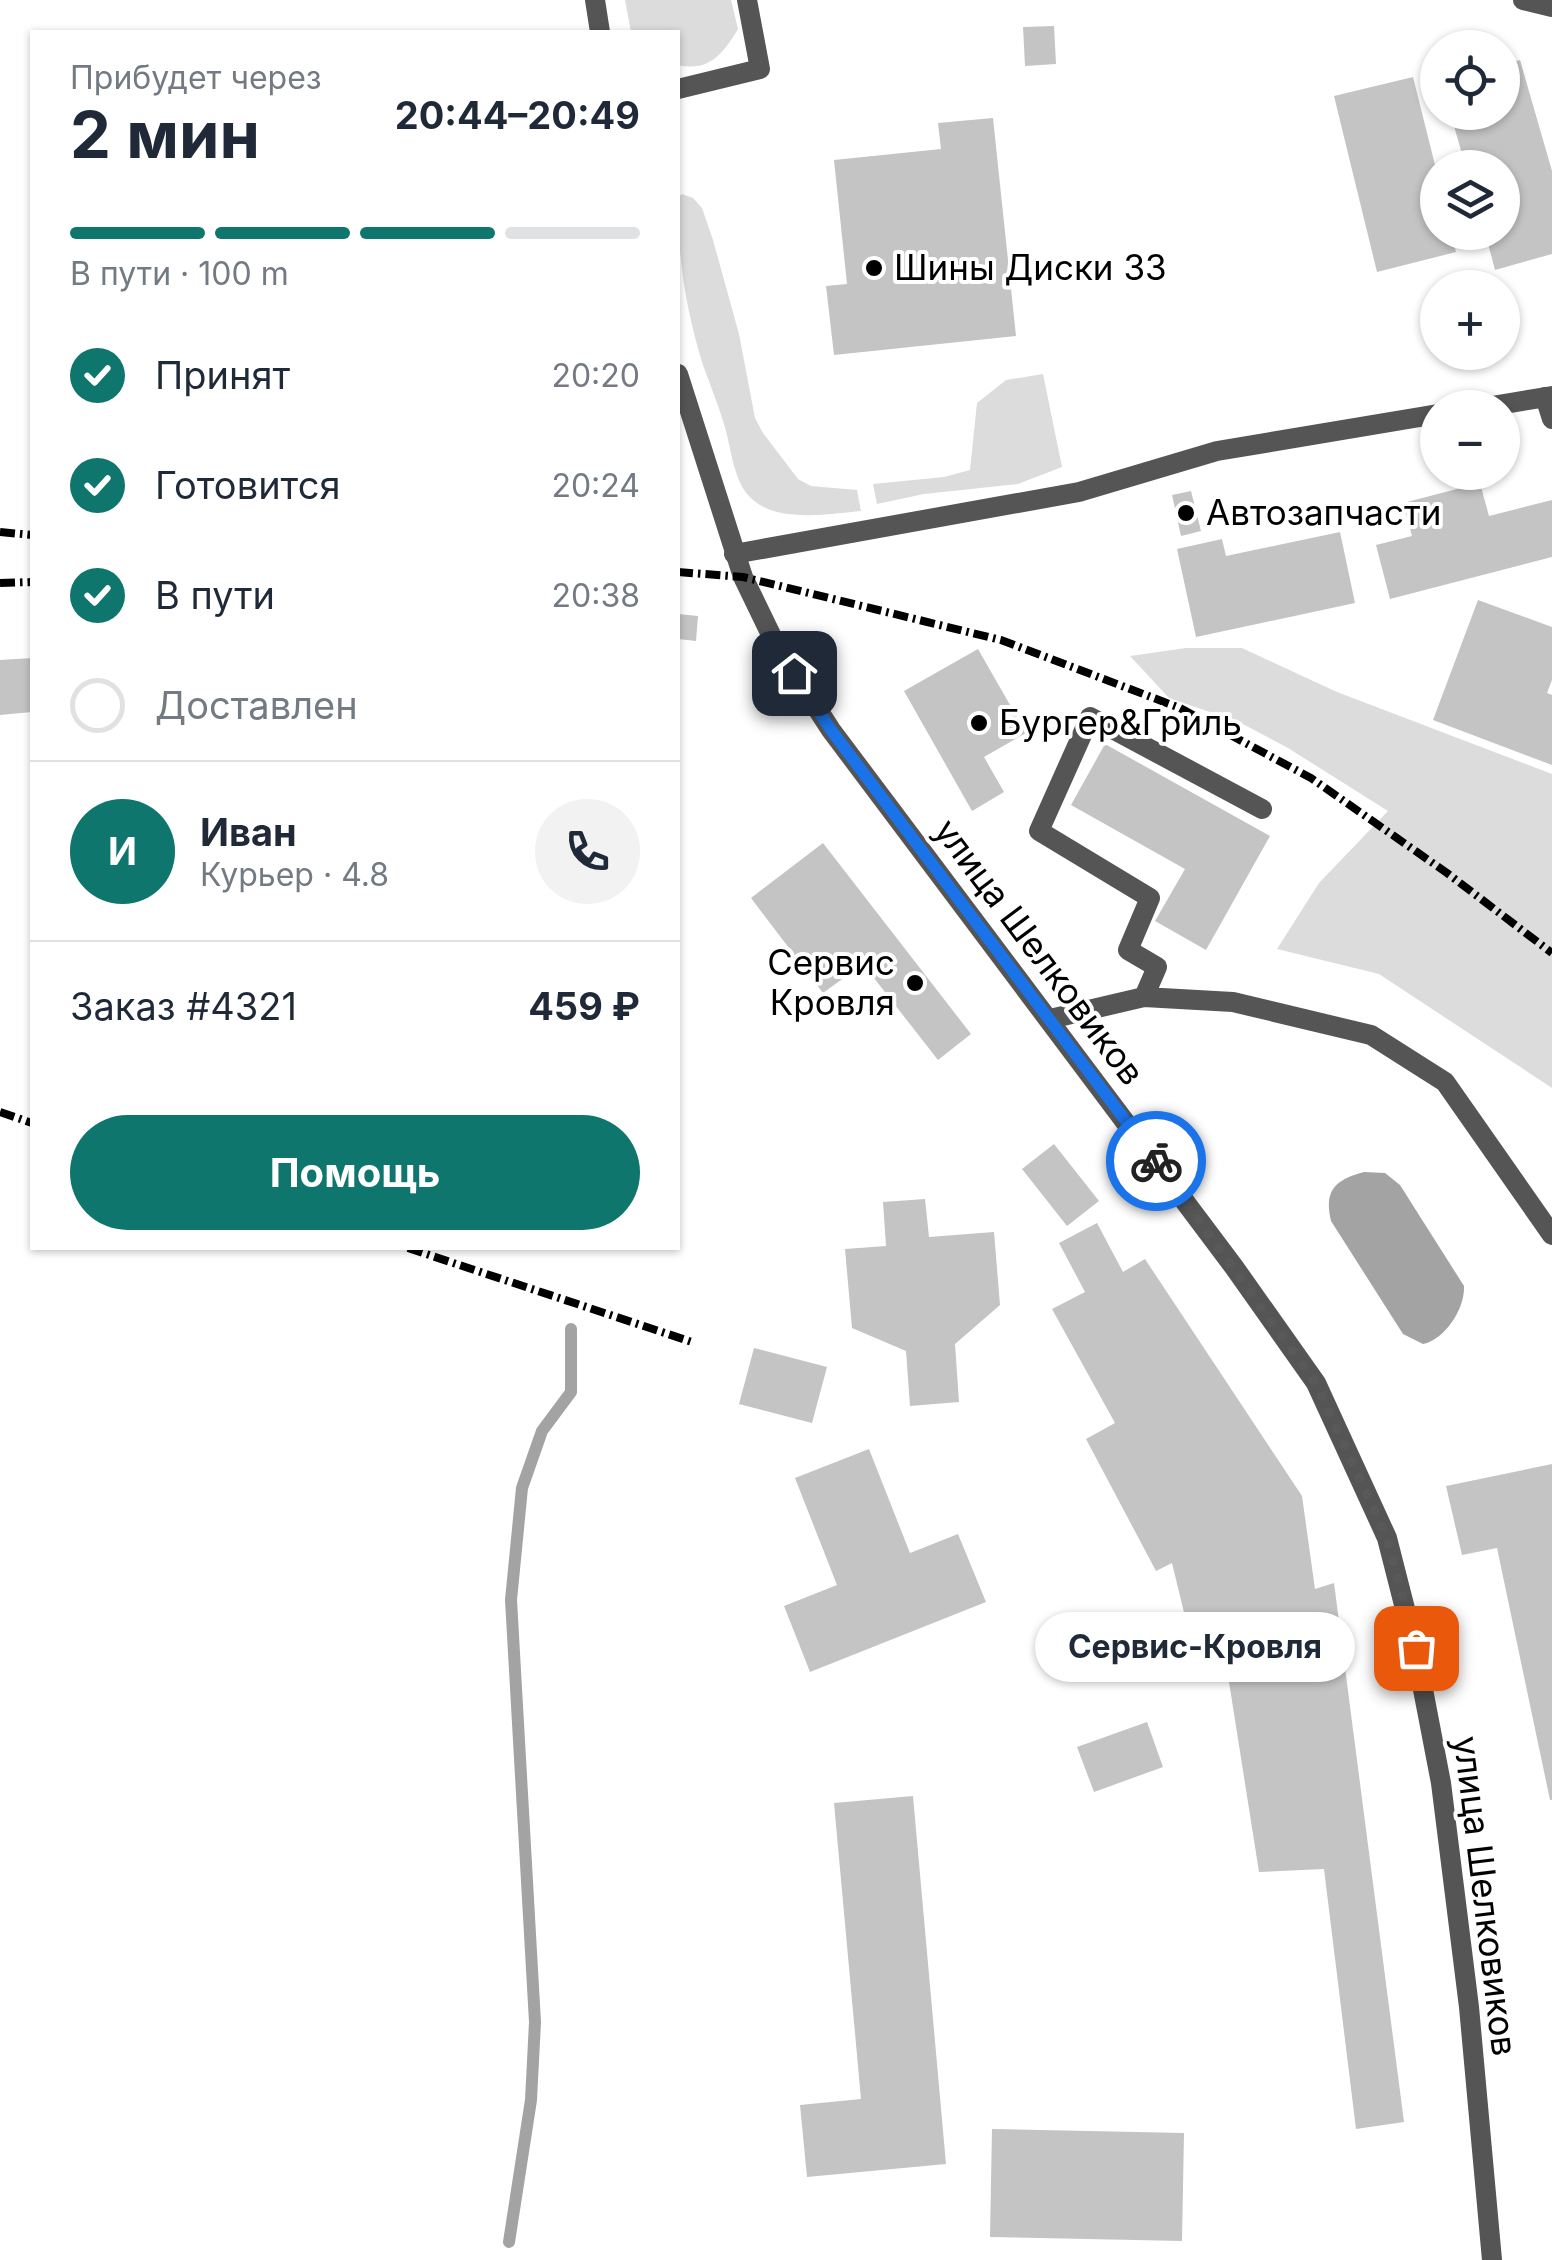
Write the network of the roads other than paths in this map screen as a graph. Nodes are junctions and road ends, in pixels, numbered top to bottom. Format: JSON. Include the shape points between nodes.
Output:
{"nodes":[{"id":1,"x":595,"y":0,"type":"edge"},
{"id":2,"x":746,"y":0,"type":"edge"},
{"id":3,"x":1523,"y":0,"type":"edge"},
{"id":4,"x":1552,"y":7,"type":"edge"},
{"id":5,"x":600,"y":30,"type":"edge"},
{"id":6,"x":680,"y":89,"type":"edge"},
{"id":7,"x":680,"y":380,"type":"edge"},
{"id":8,"x":1549,"y":396,"type":"edge"},
{"id":9,"x":1520,"y":401,"type":"edge"},
{"id":10,"x":1420,"y":417,"type":"edge"},
{"id":11,"x":1552,"y":419,"type":"edge"},
{"id":12,"x":734,"y":554,"type":"junction"},
{"id":13,"x":1262,"y":808,"type":"dead end"},
{"id":14,"x":1144,"y":997,"type":"junction"},
{"id":15,"x":1050,"y":1019,"type":"junction"},
{"id":16,"x":1552,"y":1235,"type":"edge"},
{"id":17,"x":1492,"y":2260,"type":"edge"}],
"edges":[{"from":1,"to":5,"type":"street"},
{"from":2,"to":6,"type":"street","via":[[760,69]]},
{"from":3,"to":4,"type":"street"},
{"from":7,"to":12,"type":"street","name":"улица Шелковиков"},
{"from":8,"to":9,"type":"street"},
{"from":8,"to":11,"type":"street"},
{"from":10,"to":12,"type":"street","via":[[1217,451],[1080,492]]},
{"from":12,"to":15,"type":"street","name":"улица Шелковиков","via":[[776,645],[831,730]]},
{"from":13,"to":14,"type":"street","via":[[1090,717],[1039,831],[1150,898],[1128,950],[1157,967]]},
{"from":14,"to":15,"type":"street"},
{"from":14,"to":16,"type":"street","via":[[1233,1002],[1371,1035],[1445,1082]]},
{"from":15,"to":17,"type":"street","name":"улица Шелковиков","via":[[1316,1384],[1387,1538],[1441,1783]]}]}
